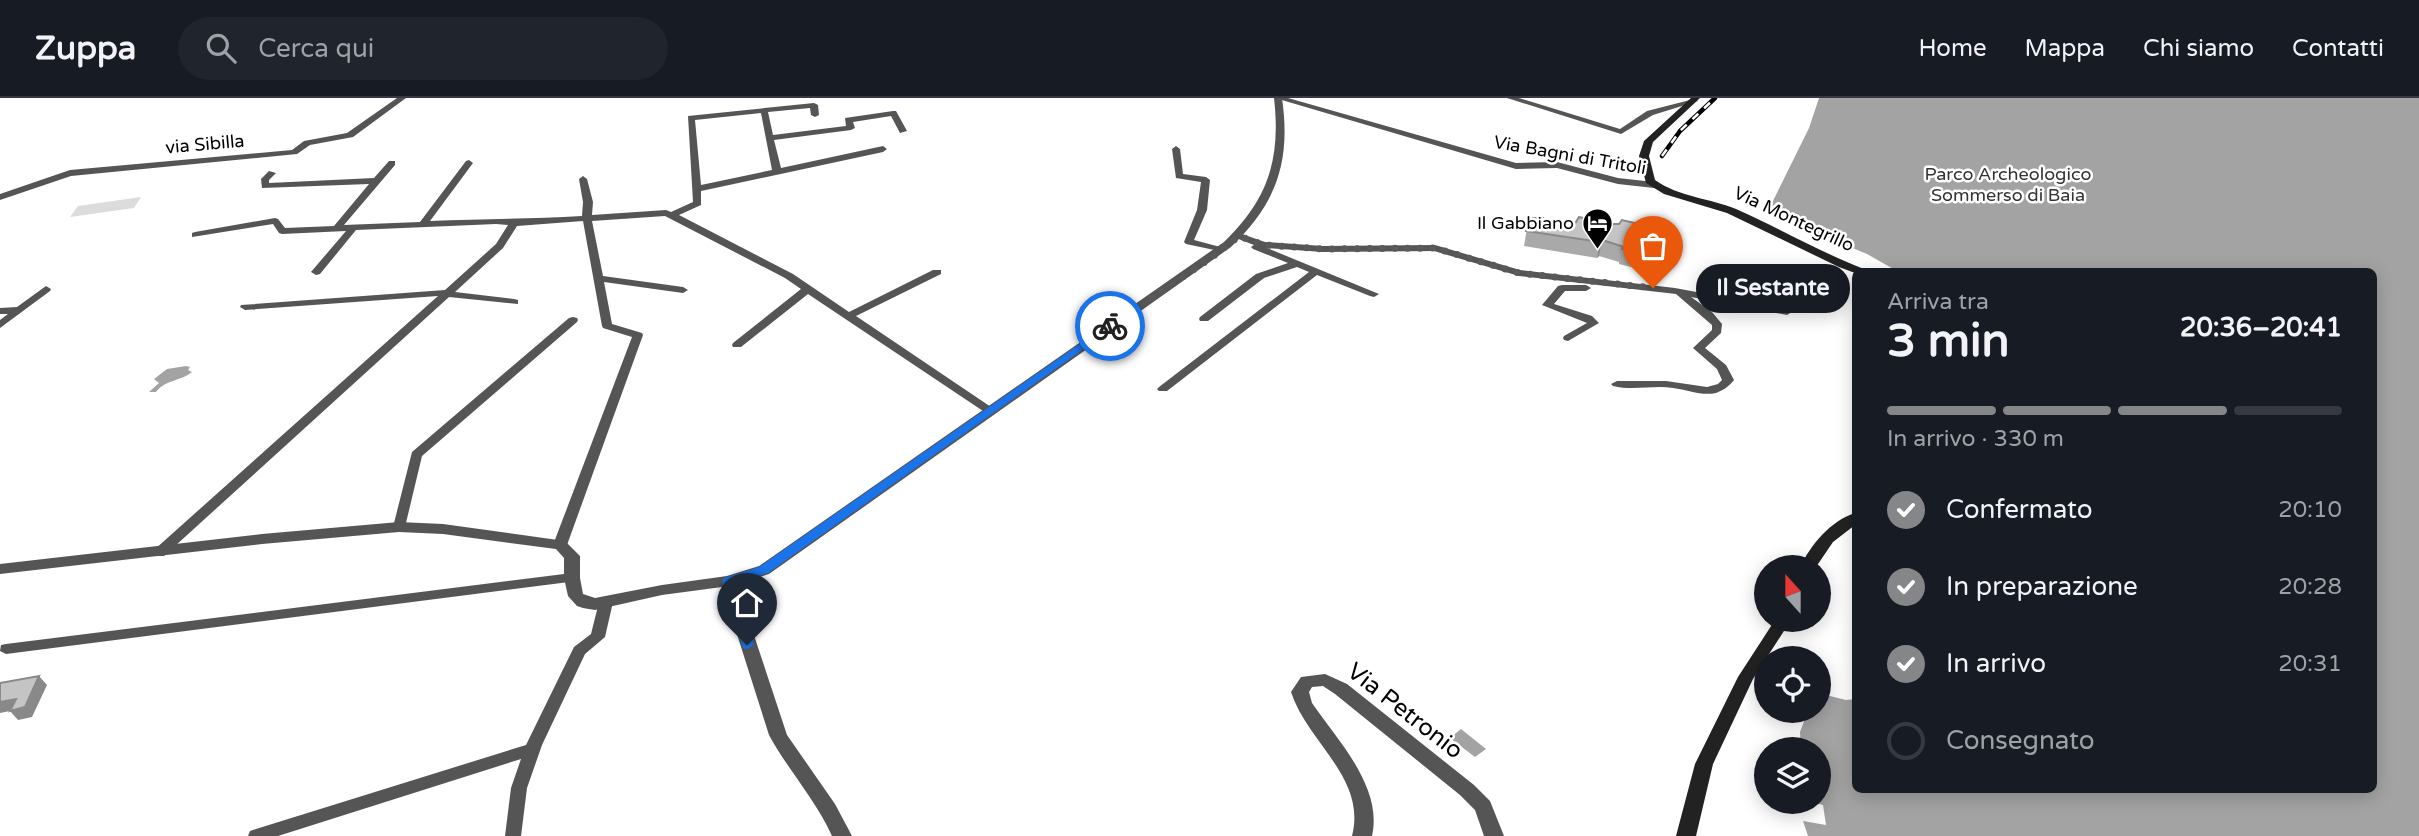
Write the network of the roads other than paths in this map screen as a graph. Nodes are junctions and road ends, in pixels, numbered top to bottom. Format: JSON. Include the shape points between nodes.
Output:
{"nodes":[{"id":1,"x":402,"y":98,"type":"edge"},
{"id":2,"x":1278,"y":98,"type":"edge"},
{"id":3,"x":1511,"y":98,"type":"edge"},
{"id":4,"x":1695,"y":99,"type":"edge"},
{"id":5,"x":1667,"y":108,"type":"junction"},
{"id":6,"x":764,"y":110,"type":"junction"},
{"id":7,"x":1680,"y":114,"type":"junction"},
{"id":8,"x":815,"y":115,"type":"dead end"},
{"id":9,"x":903,"y":131,"type":"dead end"},
{"id":10,"x":770,"y":138,"type":"junction"},
{"id":11,"x":883,"y":149,"type":"dead end"},
{"id":12,"x":1176,"y":149,"type":"dead end"},
{"id":13,"x":392,"y":163,"type":"dead end"},
{"id":14,"x":469,"y":163,"type":"dead end"},
{"id":15,"x":777,"y":172,"type":"junction"},
{"id":16,"x":272,"y":173,"type":"dead end"},
{"id":17,"x":583,"y":179,"type":"dead end"},
{"id":18,"x":377,"y":181,"type":"junction"},
{"id":19,"x":1654,"y":185,"type":"junction"},
{"id":20,"x":697,"y":189,"type":"junction"},
{"id":21,"x":0,"y":197,"type":"edge"},
{"id":22,"x":671,"y":215,"type":"junction"},
{"id":23,"x":587,"y":217,"type":"junction"},
{"id":24,"x":514,"y":223,"type":"junction"},
{"id":25,"x":424,"y":224,"type":"junction"},
{"id":26,"x":353,"y":228,"type":"junction"},
{"id":27,"x":336,"y":229,"type":"junction"},
{"id":28,"x":195,"y":235,"type":"dead end"},
{"id":29,"x":1245,"y":238,"type":"junction"},
{"id":30,"x":1221,"y":250,"type":"junction"},
{"id":31,"x":1295,"y":264,"type":"junction"},
{"id":32,"x":1852,"y":269,"type":"edge"},
{"id":33,"x":937,"y":271,"type":"dead end"},
{"id":34,"x":316,"y":272,"type":"dead end"},
{"id":35,"x":1315,"y":272,"type":"junction"},
{"id":36,"x":599,"y":278,"type":"junction"},
{"id":37,"x":809,"y":288,"type":"junction"},
{"id":38,"x":1653,"y":288,"type":"junction"},
{"id":39,"x":46,"y":289,"type":"dead end"},
{"id":40,"x":683,"y":290,"type":"dead end"},
{"id":41,"x":1678,"y":292,"type":"junction"},
{"id":42,"x":1374,"y":293,"type":"dead end"},
{"id":43,"x":446,"y":295,"type":"junction"},
{"id":44,"x":514,"y":302,"type":"dead end"},
{"id":45,"x":245,"y":307,"type":"dead end"},
{"id":46,"x":18,"y":310,"type":"junction"},
{"id":47,"x":0,"y":311,"type":"edge"},
{"id":48,"x":1787,"y":312,"type":"dead end"},
{"id":49,"x":849,"y":316,"type":"junction"},
{"id":50,"x":1204,"y":319,"type":"dead end"},
{"id":51,"x":573,"y":320,"type":"dead end"},
{"id":52,"x":0,"y":325,"type":"edge"},
{"id":53,"x":1568,"y":338,"type":"dead end"},
{"id":54,"x":737,"y":345,"type":"dead end"},
{"id":55,"x":1617,"y":384,"type":"dead end"},
{"id":56,"x":1163,"y":389,"type":"dead end"},
{"id":57,"x":990,"y":411,"type":"junction"},
{"id":58,"x":1852,"y":520,"type":"edge"},
{"id":59,"x":399,"y":527,"type":"junction"},
{"id":60,"x":560,"y":545,"type":"junction"},
{"id":61,"x":159,"y":553,"type":"junction"},
{"id":62,"x":1814,"y":555,"type":"edge"},
{"id":63,"x":0,"y":569,"type":"edge"},
{"id":64,"x":572,"y":578,"type":"junction"},
{"id":65,"x":728,"y":581,"type":"junction"},
{"id":66,"x":606,"y":602,"type":"junction"},
{"id":67,"x":1775,"y":632,"type":"edge"},
{"id":68,"x":6,"y":649,"type":"dead end"},
{"id":69,"x":533,"y":749,"type":"junction"},
{"id":70,"x":256,"y":836,"type":"edge"},
{"id":71,"x":513,"y":836,"type":"edge"},
{"id":72,"x":842,"y":836,"type":"edge"},
{"id":73,"x":1362,"y":836,"type":"edge"},
{"id":74,"x":1494,"y":836,"type":"edge"},
{"id":75,"x":1686,"y":836,"type":"edge"}],
"edges":[{"from":1,"to":21,"type":"street","name":"via Sibilla","via":[[350,135],[307,143],[294,152],[70,173]]},
{"from":2,"to":19,"type":"street","name":"Via Bagni di Tritoli","via":[[1516,166],[1557,165]]},
{"from":2,"to":29,"type":"street","via":[[1279,162],[1272,189]]},
{"from":3,"to":5,"type":"street","via":[[1621,132],[1642,117]]},
{"from":4,"to":5,"type":"street"},
{"from":4,"to":7,"type":"main road"},
{"from":5,"to":7,"type":"street"},
{"from":6,"to":8,"type":"street","via":[[814,105]]},
{"from":6,"to":10,"type":"street"},
{"from":6,"to":20,"type":"street","via":[[691,118]]},
{"from":7,"to":19,"type":"main road","via":[[1645,148],[1646,169]]},
{"from":9,"to":10,"type":"street","via":[[894,113],[848,120],[851,128]]},
{"from":10,"to":15,"type":"street"},
{"from":11,"to":15,"type":"street"},
{"from":12,"to":30,"type":"street","via":[[1179,176],[1206,180],[1202,210],[1189,242]]},
{"from":13,"to":18,"type":"street"},
{"from":14,"to":25,"type":"street"},
{"from":15,"to":20,"type":"street"},
{"from":16,"to":18,"type":"street","via":[[265,186]]},
{"from":17,"to":23,"type":"street"},
{"from":18,"to":27,"type":"street"},
{"from":19,"to":32,"type":"main road","name":"Via Montegrillo","via":[[1732,212]]},
{"from":20,"to":22,"type":"street","via":[[698,203]]},
{"from":22,"to":23,"type":"street"},
{"from":22,"to":37,"type":"street"},
{"from":23,"to":24,"type":"street"},
{"from":23,"to":36,"type":"street"},
{"from":24,"to":25,"type":"street"},
{"from":24,"to":43,"type":"street","via":[[500,246]]},
{"from":25,"to":26,"type":"street"},
{"from":26,"to":27,"type":"street"},
{"from":26,"to":34,"type":"street"},
{"from":27,"to":28,"type":"street","via":[[282,231],[275,220]]},
{"from":29,"to":30,"type":"street"},
{"from":29,"to":31,"type":"street"},
{"from":29,"to":38,"type":"street","via":[[1264,245],[1324,249],[1435,248],[1519,273]]},
{"from":30,"to":57,"type":"street"},
{"from":31,"to":35,"type":"street"},
{"from":31,"to":50,"type":"street","via":[[1260,276]]},
{"from":33,"to":49,"type":"street"},
{"from":35,"to":42,"type":"street"},
{"from":35,"to":56,"type":"street"},
{"from":36,"to":40,"type":"street"},
{"from":36,"to":60,"type":"street","via":[[607,326],[638,335]]},
{"from":37,"to":49,"type":"street"},
{"from":37,"to":54,"type":"street"},
{"from":38,"to":41,"type":"street"},
{"from":38,"to":53,"type":"street","via":[[1649,294],[1562,288],[1548,305],[1594,323]]},
{"from":39,"to":46,"type":"street"},
{"from":41,"to":48,"type":"street"},
{"from":41,"to":55,"type":"street","via":[[1717,324],[1717,331],[1698,348],[1722,367],[1728,380],[1700,391],[1677,385]]},
{"from":43,"to":44,"type":"street"},
{"from":43,"to":45,"type":"street"},
{"from":43,"to":61,"type":"street"},
{"from":46,"to":47,"type":"street"},
{"from":46,"to":52,"type":"street"},
{"from":49,"to":57,"type":"street"},
{"from":51,"to":59,"type":"street","via":[[416,456]]},
{"from":57,"to":65,"type":"street","via":[[764,570]]},
{"from":58,"to":62,"type":"main road","via":[[1832,532]]},
{"from":59,"to":60,"type":"street"},
{"from":59,"to":61,"type":"street"},
{"from":60,"to":64,"type":"street","via":[[572,556]]},
{"from":61,"to":63,"type":"street"},
{"from":64,"to":66,"type":"street","via":[[576,596],[583,602]]},
{"from":64,"to":68,"type":"street"},
{"from":65,"to":66,"type":"street"},
{"from":65,"to":72,"type":"street","via":[[778,735],[835,818]]},
{"from":66,"to":69,"type":"street","via":[[598,637],[579,651]]},
{"from":67,"to":75,"type":"main road","via":[[1746,677],[1704,764]]},
{"from":69,"to":70,"type":"street"},
{"from":69,"to":71,"type":"street","via":[[519,788]]},
{"from":73,"to":74,"type":"street","name":"Via Petronio","via":[[1367,825],[1366,806],[1304,705],[1300,692],[1307,681],[1325,680],[1341,689],[1467,790],[1483,806]]}]}
